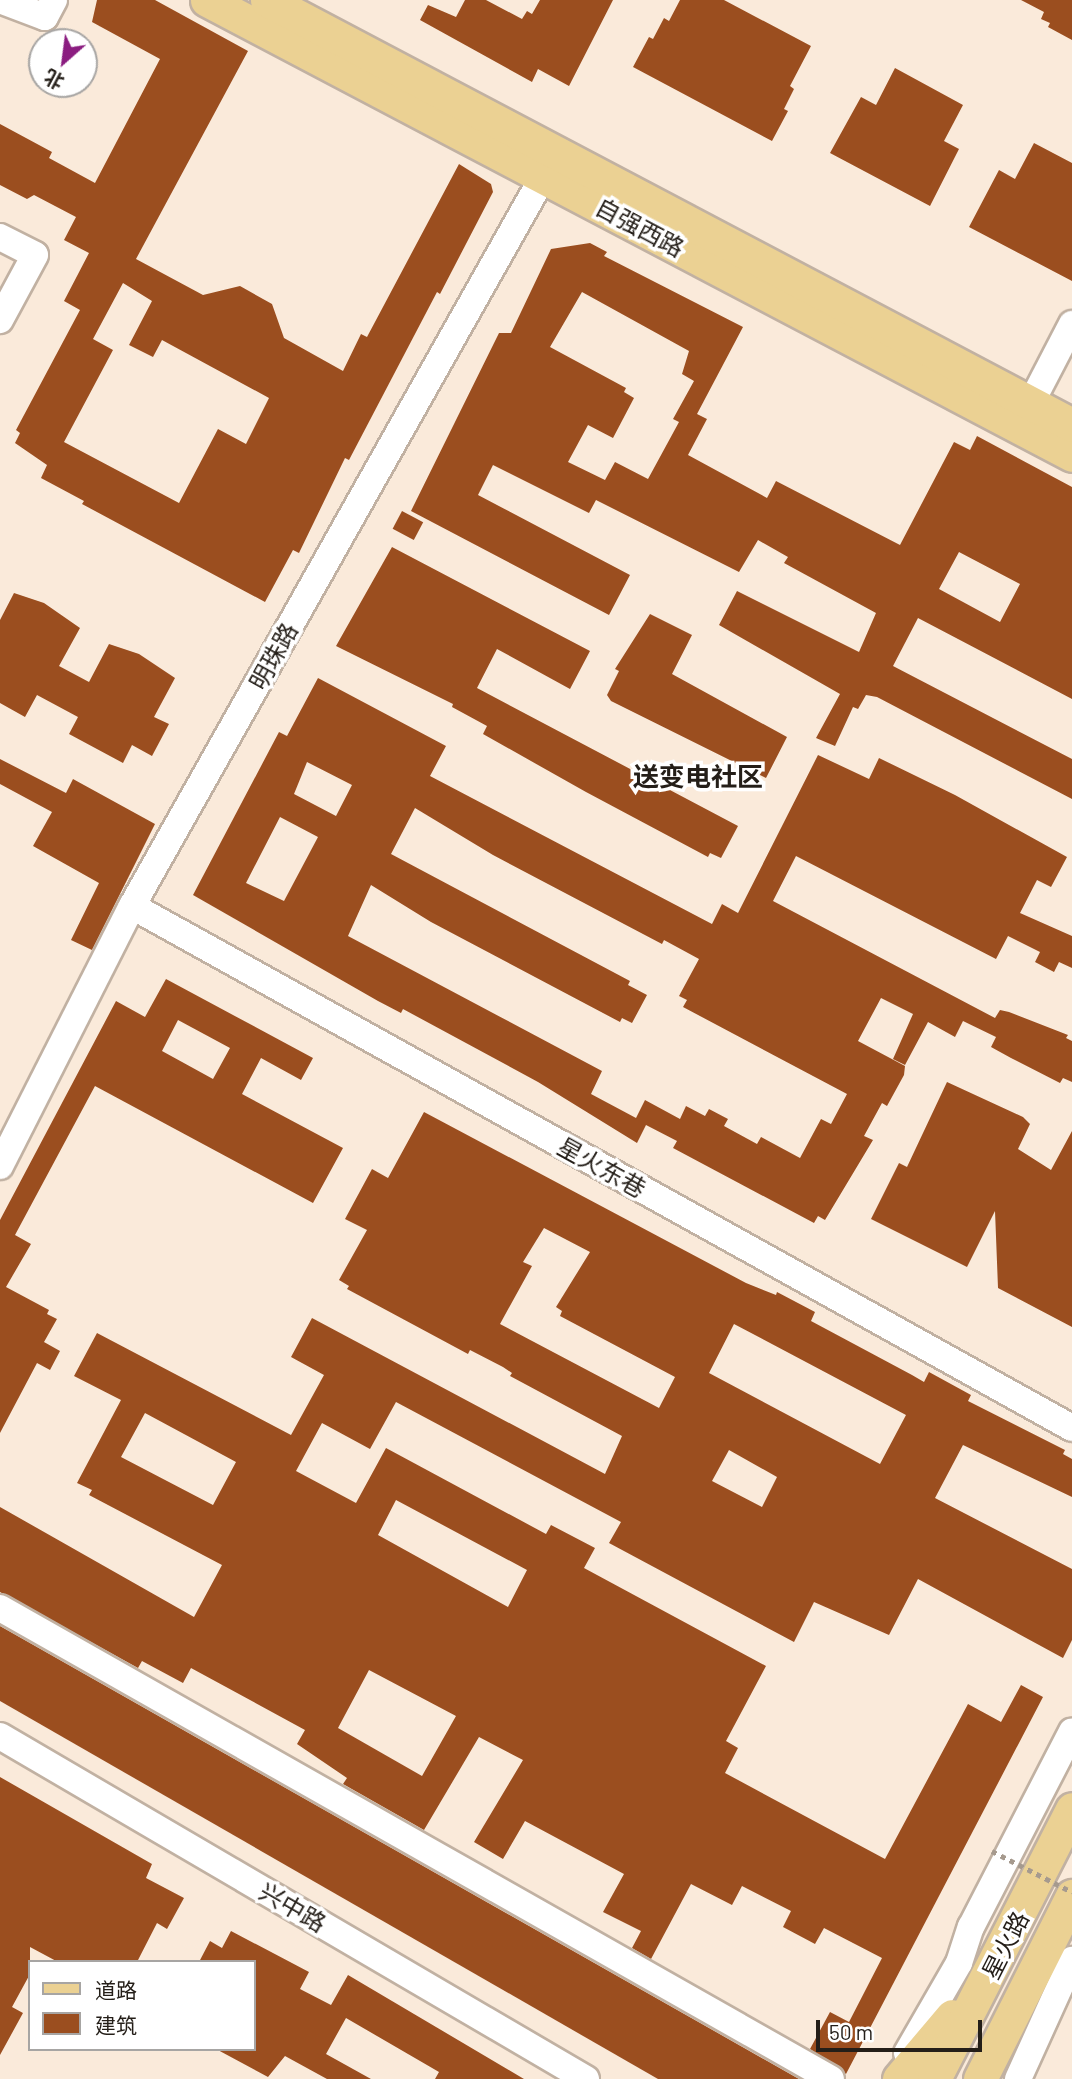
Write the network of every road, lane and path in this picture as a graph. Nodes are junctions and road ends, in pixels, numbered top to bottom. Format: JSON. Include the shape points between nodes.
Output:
{"nodes":[{"id":1,"x":0,"y":0,"type":"edge"},
{"id":2,"x":54,"y":0,"type":"edge"},
{"id":3,"x":207,"y":0,"type":"edge"},
{"id":4,"x":268,"y":0,"type":"edge"},
{"id":5,"x":551,"y":164,"type":"junction"},
{"id":6,"x":0,"y":237,"type":"edge"},
{"id":7,"x":0,"y":320,"type":"edge"},
{"id":8,"x":1072,"y":324,"type":"edge"},
{"id":9,"x":1031,"y":403,"type":"junction"},
{"id":10,"x":1072,"y":425,"type":"edge"},
{"id":11,"x":1072,"y":455,"type":"edge"},
{"id":12,"x":132,"y":906,"type":"junction"},
{"id":13,"x":0,"y":1166,"type":"edge"},
{"id":14,"x":1072,"y":1428,"type":"edge"},
{"id":15,"x":0,"y":1608,"type":"edge"},
{"id":16,"x":1072,"y":1731,"type":"edge"},
{"id":17,"x":0,"y":1736,"type":"edge"},
{"id":18,"x":1072,"y":1809,"type":"edge"},
{"id":19,"x":992,"y":1851,"type":"dead end"},
{"id":20,"x":1072,"y":1894,"type":"edge"},
{"id":21,"x":1072,"y":1960,"type":"edge"},
{"id":22,"x":996,"y":1964,"type":"junction"},
{"id":23,"x":1028,"y":1986,"type":"junction"},
{"id":24,"x":586,"y":2079,"type":"edge"},
{"id":25,"x":831,"y":2079,"type":"edge"},
{"id":26,"x":892,"y":2079,"type":"edge"},
{"id":27,"x":899,"y":2079,"type":"edge"},
{"id":28,"x":934,"y":2079,"type":"edge"},
{"id":29,"x":980,"y":2079,"type":"edge"},
{"id":30,"x":1007,"y":2079,"type":"edge"},
{"id":31,"x":1018,"y":2079,"type":"edge"}],
"edges":[{"from":1,"to":2,"type":"street","via":[[45,17]]},
{"from":3,"to":5,"type":"main road","name":"自强西路"},
{"from":4,"to":5,"type":"main road","name":"自强西路"},
{"from":5,"to":9,"type":"main road","name":"自强西路"},
{"from":5,"to":11,"type":"main road","name":"自强西路"},
{"from":5,"to":12,"type":"street","name":"明珠路"},
{"from":6,"to":7,"type":"street","via":[[35,255]]},
{"from":8,"to":9,"type":"street"},
{"from":9,"to":10,"type":"main road","name":"自强西路"},
{"from":12,"to":13,"type":"street","name":"明珠路"},
{"from":12,"to":14,"type":"street","name":"星火东巷"},
{"from":15,"to":25,"type":"street"},
{"from":16,"to":26,"type":"street","via":[[971,1927],[959,1963]]},
{"from":17,"to":24,"type":"street","name":"兴中路"},
{"from":18,"to":22,"type":"main road","name":"星火路"},
{"from":19,"to":20,"type":"path","bridge":true},
{"from":20,"to":23,"type":"main road","name":"星火路"},
{"from":21,"to":31,"type":"street"},
{"from":22,"to":27,"type":"main road"},
{"from":22,"to":28,"type":"main road","name":"星火路"},
{"from":23,"to":29,"type":"main road","name":"星火路"},
{"from":23,"to":30,"type":"main road"}]}
